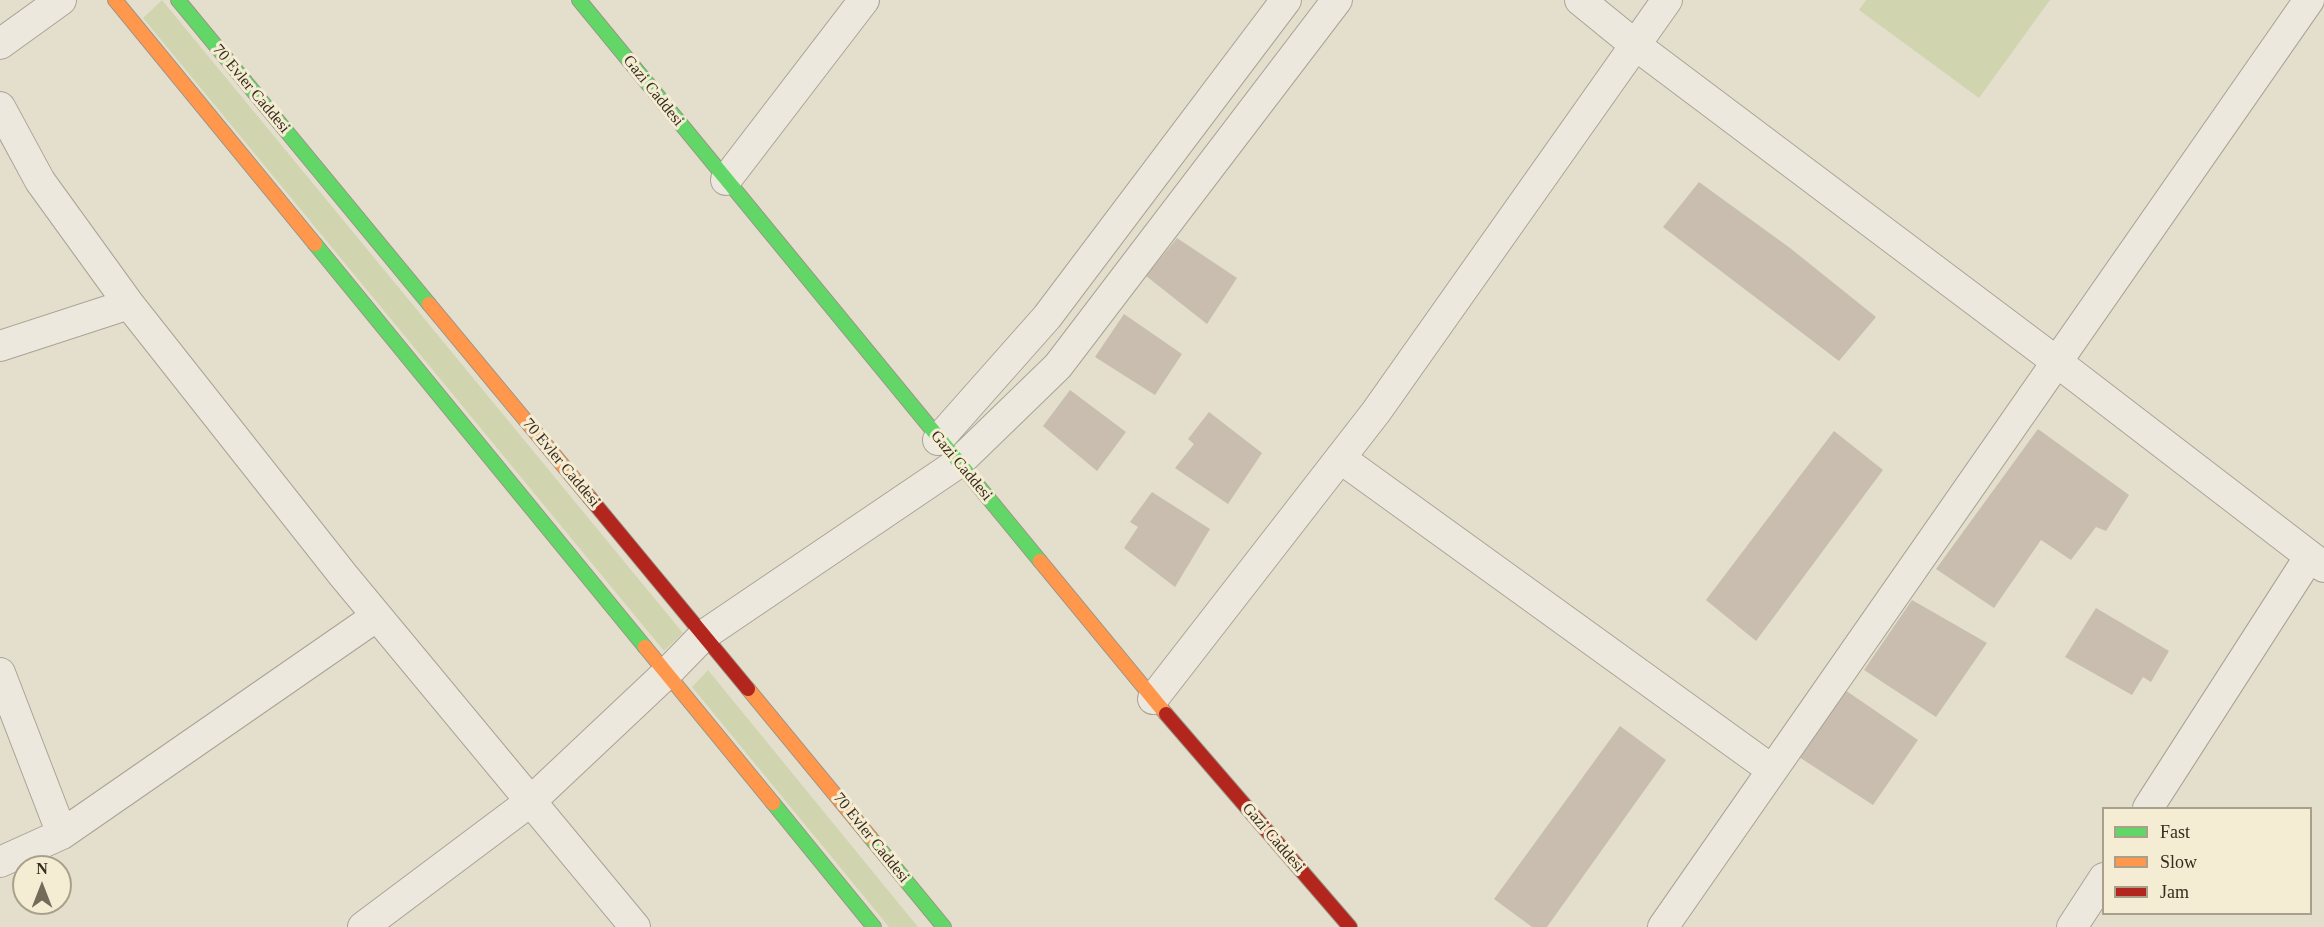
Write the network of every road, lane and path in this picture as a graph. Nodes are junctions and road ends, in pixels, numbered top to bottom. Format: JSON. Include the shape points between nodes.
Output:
{"nodes":[{"id":1,"x":61,"y":0,"type":"edge"},
{"id":2,"x":115,"y":0,"type":"edge"},
{"id":3,"x":178,"y":0,"type":"edge"},
{"id":4,"x":579,"y":0,"type":"edge"},
{"id":5,"x":864,"y":0,"type":"edge"},
{"id":6,"x":1286,"y":0,"type":"edge"},
{"id":7,"x":1337,"y":0,"type":"edge"},
{"id":8,"x":1580,"y":0,"type":"edge"},
{"id":9,"x":1667,"y":0,"type":"edge"},
{"id":10,"x":2309,"y":0,"type":"edge"},
{"id":11,"x":0,"y":44,"type":"edge"},
{"id":12,"x":1634,"y":44,"type":"junction"},
{"id":13,"x":0,"y":107,"type":"edge"},
{"id":14,"x":726,"y":180,"type":"junction"},
{"id":15,"x":129,"y":304,"type":"junction"},
{"id":16,"x":0,"y":346,"type":"edge"},
{"id":17,"x":2057,"y":362,"type":"junction"},
{"id":18,"x":938,"y":440,"type":"junction"},
{"id":19,"x":1340,"y":458,"type":"junction"},
{"id":20,"x":958,"y":464,"type":"junction"},
{"id":21,"x":2317,"y":562,"type":"edge"},
{"id":22,"x":377,"y":616,"type":"junction"},
{"id":23,"x":704,"y":635,"type":"junction"},
{"id":24,"x":0,"y":673,"type":"edge"},
{"id":25,"x":667,"y":673,"type":"junction"},
{"id":26,"x":1153,"y":699,"type":"junction"},
{"id":27,"x":1772,"y":770,"type":"junction"},
{"id":28,"x":531,"y":801,"type":"junction"},
{"id":29,"x":2149,"y":807,"type":"edge"},
{"id":30,"x":62,"y":834,"type":"junction"},
{"id":31,"x":0,"y":862,"type":"edge"},
{"id":32,"x":2102,"y":880,"type":"edge"},
{"id":33,"x":363,"y":927,"type":"edge"},
{"id":34,"x":634,"y":927,"type":"edge"},
{"id":35,"x":874,"y":927,"type":"edge"},
{"id":36,"x":944,"y":927,"type":"edge"},
{"id":37,"x":1350,"y":927,"type":"edge"},
{"id":38,"x":1663,"y":927,"type":"edge"},
{"id":39,"x":2072,"y":927,"type":"edge"}],
"edges":[{"from":1,"to":11,"type":"street"},
{"from":2,"to":25,"type":"street"},
{"from":3,"to":23,"type":"street","name":"70 Evler Caddesi"},
{"from":4,"to":14,"type":"street","name":"Gazi Caddesi"},
{"from":5,"to":14,"type":"street"},
{"from":6,"to":18,"type":"street","via":[[1047,317]]},
{"from":7,"to":20,"type":"street","via":[[1058,366]]},
{"from":8,"to":12,"type":"street"},
{"from":9,"to":12,"type":"street"},
{"from":10,"to":17,"type":"street"},
{"from":12,"to":17,"type":"street"},
{"from":12,"to":19,"type":"street"},
{"from":13,"to":15,"type":"street","via":[[40,181]]},
{"from":14,"to":18,"type":"street","name":"Gazi Caddesi"},
{"from":15,"to":16,"type":"street"},
{"from":15,"to":22,"type":"street"},
{"from":17,"to":21,"type":"street"},
{"from":17,"to":27,"type":"street"},
{"from":18,"to":20,"type":"street","name":"Gazi Caddesi"},
{"from":19,"to":26,"type":"street"},
{"from":19,"to":27,"type":"street"},
{"from":20,"to":23,"type":"street"},
{"from":20,"to":26,"type":"street","name":"Gazi Caddesi"},
{"from":21,"to":29,"type":"street"},
{"from":22,"to":28,"type":"street"},
{"from":22,"to":30,"type":"street"},
{"from":23,"to":25,"type":"street"},
{"from":23,"to":36,"type":"street","name":"70 Evler Caddesi"},
{"from":24,"to":30,"type":"street"},
{"from":25,"to":28,"type":"street"},
{"from":25,"to":35,"type":"street"},
{"from":26,"to":37,"type":"street","name":"Gazi Caddesi"},
{"from":27,"to":38,"type":"street"},
{"from":28,"to":33,"type":"street"},
{"from":28,"to":34,"type":"street"},
{"from":30,"to":31,"type":"street"},
{"from":32,"to":39,"type":"street"}]}
